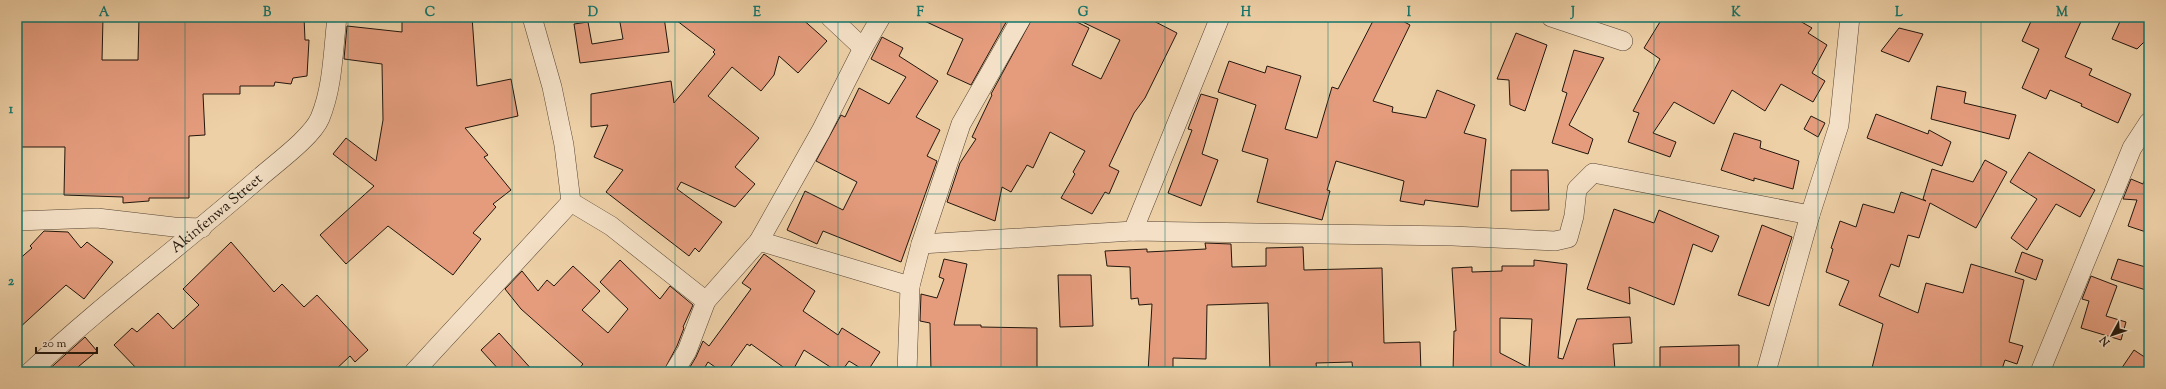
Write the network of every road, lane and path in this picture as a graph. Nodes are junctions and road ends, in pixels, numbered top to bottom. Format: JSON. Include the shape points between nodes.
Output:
{"nodes":[{"id":1,"x":337,"y":17,"type":"edge"},
{"id":2,"x":532,"y":17,"type":"edge"},
{"id":3,"x":830,"y":17,"type":"edge"},
{"id":4,"x":881,"y":17,"type":"edge"},
{"id":5,"x":1022,"y":17,"type":"edge"},
{"id":6,"x":1220,"y":17,"type":"edge"},
{"id":7,"x":1551,"y":17,"type":"edge"},
{"id":8,"x":1850,"y":17,"type":"edge"},
{"id":9,"x":1624,"y":41,"type":"dead end"},
{"id":10,"x":863,"y":48,"type":"junction"},
{"id":11,"x":2149,"y":122,"type":"edge"},
{"id":12,"x":571,"y":202,"type":"junction"},
{"id":13,"x":1810,"y":215,"type":"junction"},
{"id":14,"x":17,"y":221,"type":"edge"},
{"id":15,"x":202,"y":228,"type":"junction"},
{"id":16,"x":1133,"y":231,"type":"junction"},
{"id":17,"x":759,"y":240,"type":"junction"},
{"id":18,"x":921,"y":244,"type":"junction"},
{"id":19,"x":910,"y":286,"type":"junction"},
{"id":20,"x":706,"y":301,"type":"junction"},
{"id":21,"x":30,"y":372,"type":"edge"},
{"id":22,"x":414,"y":372,"type":"edge"},
{"id":23,"x":674,"y":372,"type":"edge"},
{"id":24,"x":907,"y":372,"type":"edge"},
{"id":25,"x":1766,"y":372,"type":"edge"},
{"id":26,"x":2040,"y":372,"type":"edge"}],
"edges":[{"from":1,"to":15,"type":"street","name":"Akinfenwa Street","via":[[330,84],[319,120],[303,139]]},
{"from":2,"to":12,"type":"street","via":[[552,87],[564,145]]},
{"from":3,"to":10,"type":"street"},
{"from":4,"to":10,"type":"street"},
{"from":5,"to":18,"type":"street","via":[[961,124]]},
{"from":6,"to":16,"type":"street"},
{"from":7,"to":9,"type":"street"},
{"from":8,"to":13,"type":"street","via":[[1839,125]]},
{"from":10,"to":17,"type":"street","via":[[821,131]]},
{"from":11,"to":26,"type":"street","via":[[2132,148]]},
{"from":12,"to":20,"type":"street","via":[[611,226]]},
{"from":12,"to":22,"type":"street"},
{"from":13,"to":16,"type":"street","via":[[1593,173],[1577,190],[1568,238],[1555,241],[1453,236]]},
{"from":13,"to":25,"type":"street"},
{"from":14,"to":15,"type":"street","via":[[97,218]]},
{"from":15,"to":21,"type":"street","name":"Akinfenwa Street","via":[[62,342]]},
{"from":16,"to":18,"type":"street"},
{"from":17,"to":19,"type":"street"},
{"from":17,"to":20,"type":"street"},
{"from":18,"to":19,"type":"street"},
{"from":19,"to":24,"type":"street"},
{"from":20,"to":23,"type":"street","via":[[687,351]]}]}
